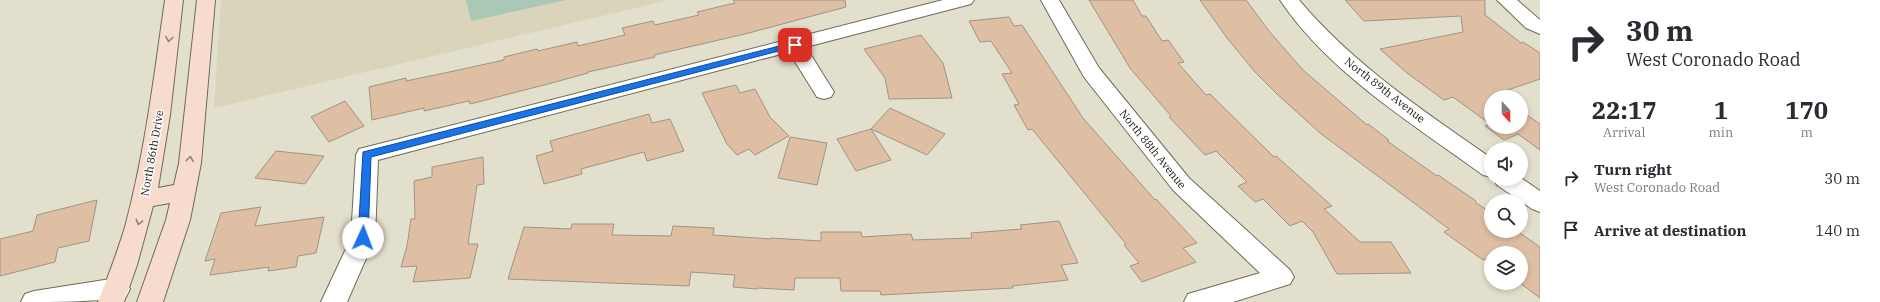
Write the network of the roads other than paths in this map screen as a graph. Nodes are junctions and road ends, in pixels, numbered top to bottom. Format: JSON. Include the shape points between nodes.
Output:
{"nodes":[{"id":1,"x":174,"y":0,"type":"edge"},
{"id":2,"x":206,"y":0,"type":"edge"},
{"id":3,"x":964,"y":0,"type":"edge"},
{"id":4,"x":1050,"y":0,"type":"edge"},
{"id":5,"x":1289,"y":0,"type":"edge"},
{"id":6,"x":1506,"y":0,"type":"edge"},
{"id":7,"x":1540,"y":28,"type":"edge"},
{"id":8,"x":795,"y":45,"type":"junction"},
{"id":9,"x":824,"y":92,"type":"dead end"},
{"id":10,"x":1484,"y":164,"type":"edge"},
{"id":11,"x":1515,"y":186,"type":"edge"},
{"id":12,"x":184,"y":192,"type":"junction"},
{"id":13,"x":144,"y":199,"type":"junction"},
{"id":14,"x":1540,"y":203,"type":"edge"},
{"id":15,"x":114,"y":295,"type":"edge"},
{"id":16,"x":34,"y":302,"type":"edge"},
{"id":17,"x":150,"y":302,"type":"edge"},
{"id":18,"x":334,"y":302,"type":"edge"},
{"id":19,"x":1197,"y":302,"type":"edge"}],
"edges":[{"from":1,"to":13,"type":"street","name":"North 86th Drive","one_way":true,"via":[[156,140]]},
{"from":12,"to":2,"type":"street","one_way":true,"via":[[190,163]]},
{"from":3,"to":8,"type":"street"},
{"from":4,"to":19,"type":"street","name":"North 88th Avenue","via":[[1091,72],[1181,184],[1281,277]]},
{"from":5,"to":10,"type":"street","name":"North 89th Avenue","via":[[1330,48],[1388,95]]},
{"from":6,"to":7,"type":"street"},
{"from":8,"to":9,"type":"street"},
{"from":8,"to":18,"type":"street","via":[[367,155],[363,238]]},
{"from":11,"to":14,"type":"street"},
{"from":12,"to":13,"type":"street"},
{"from":12,"to":17,"type":"street","via":[[178,220]]},
{"from":13,"to":15,"type":"street","name":"North 86th Drive","one_way":true},
{"from":15,"to":16,"type":"street"}]}
